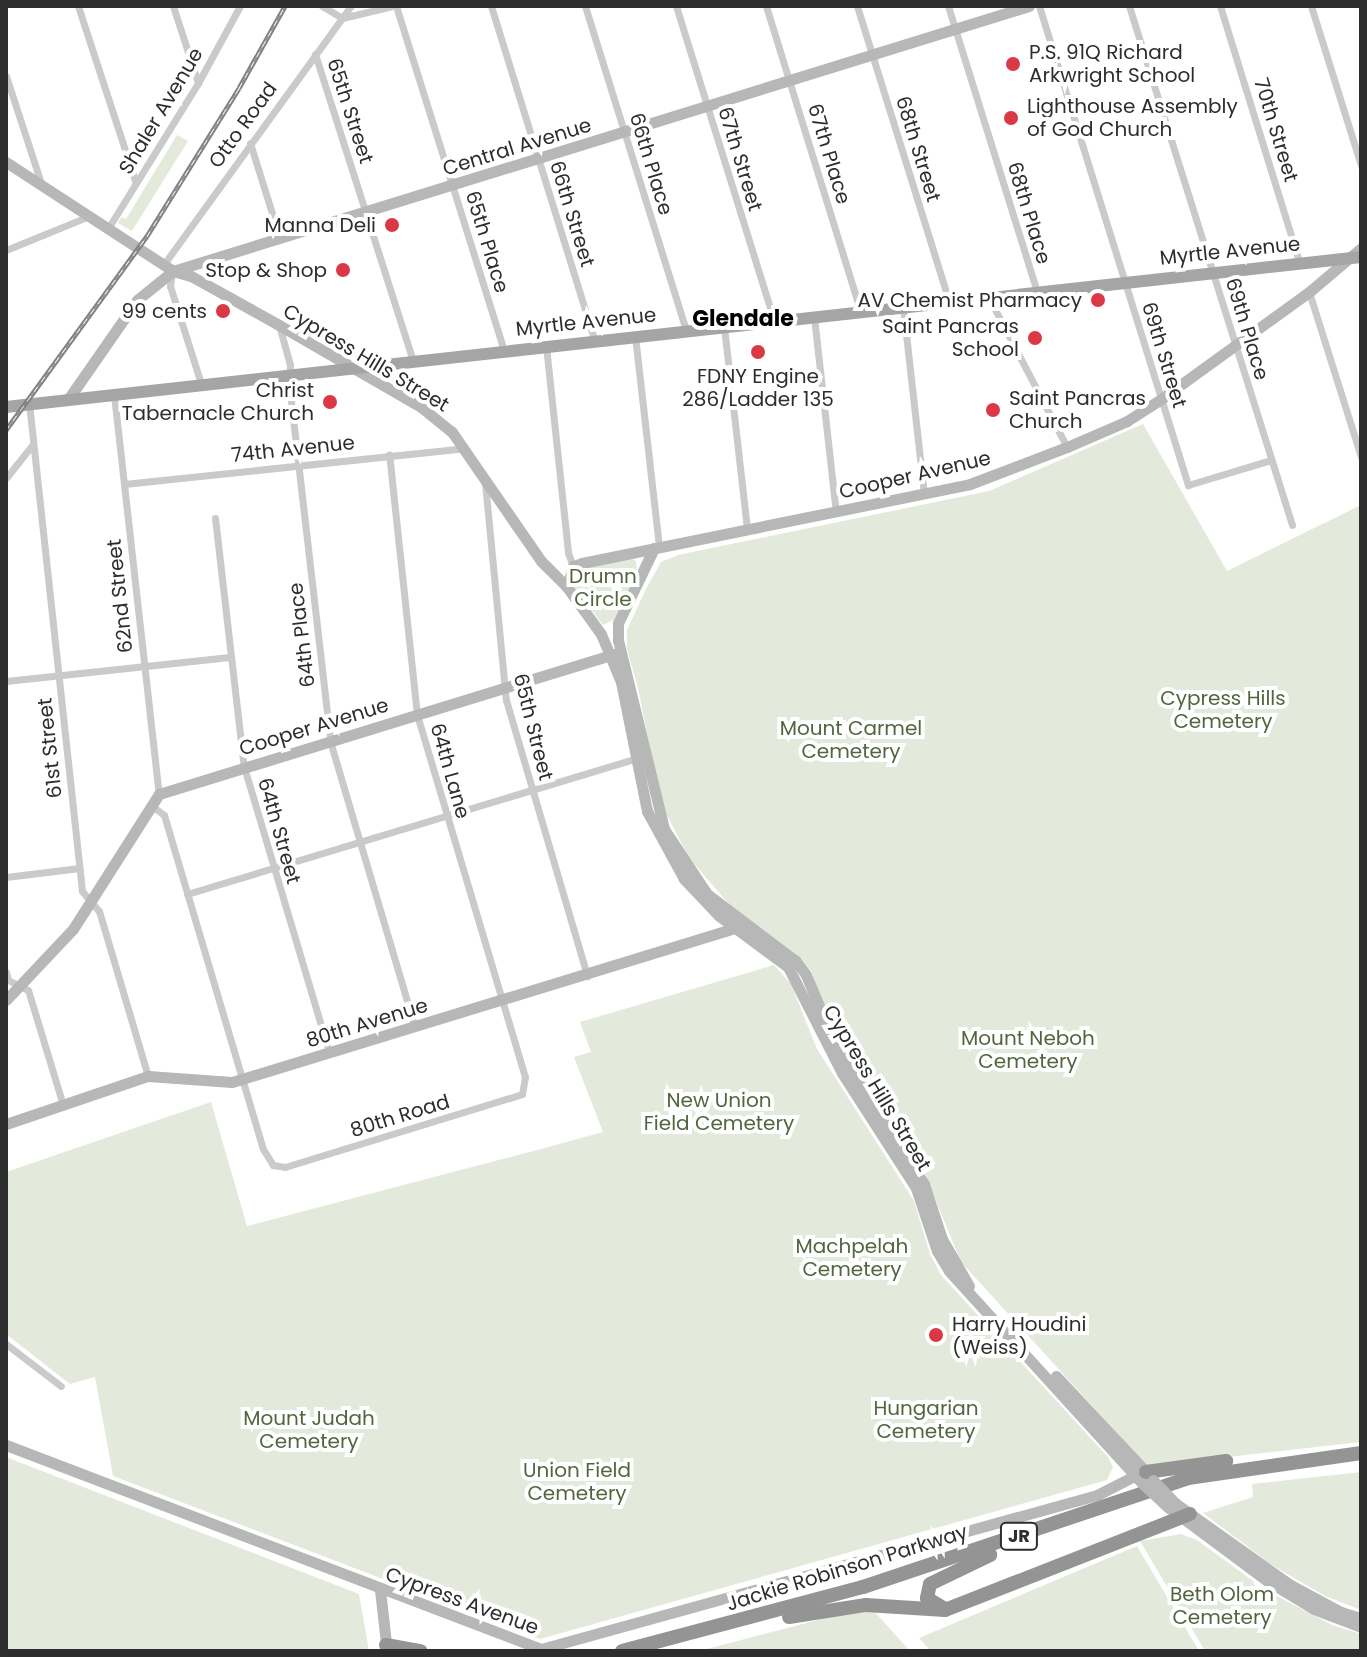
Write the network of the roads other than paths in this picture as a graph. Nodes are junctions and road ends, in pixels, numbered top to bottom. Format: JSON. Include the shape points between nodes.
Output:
{"nodes":[{"id":1,"x":78,"y":6,"type":"edge"},
{"id":2,"x":173,"y":6,"type":"edge"},
{"id":3,"x":240,"y":6,"type":"edge"},
{"id":4,"x":322,"y":6,"type":"edge"},
{"id":5,"x":351,"y":6,"type":"edge"},
{"id":6,"x":394,"y":6,"type":"edge"},
{"id":7,"x":491,"y":6,"type":"edge"},
{"id":8,"x":585,"y":6,"type":"edge"},
{"id":9,"x":676,"y":6,"type":"edge"},
{"id":10,"x":766,"y":6,"type":"edge"},
{"id":11,"x":857,"y":6,"type":"edge"},
{"id":12,"x":948,"y":6,"type":"edge"},
{"id":13,"x":1029,"y":6,"type":"edge"},
{"id":14,"x":1039,"y":6,"type":"edge"},
{"id":15,"x":1129,"y":6,"type":"edge"},
{"id":16,"x":1220,"y":6,"type":"edge"},
{"id":17,"x":1311,"y":6,"type":"edge"},
{"id":18,"x":342,"y":18,"type":"junction"},
{"id":19,"x":955,"y":29,"type":"junction"},
{"id":20,"x":315,"y":54,"type":"junction"},
{"id":21,"x":872,"y":55,"type":"junction"},
{"id":22,"x":6,"y":76,"type":"edge"},
{"id":23,"x":790,"y":81,"type":"junction"},
{"id":24,"x":198,"y":83,"type":"junction"},
{"id":25,"x":707,"y":107,"type":"junction"},
{"id":26,"x":624,"y":132,"type":"junction"},
{"id":27,"x":250,"y":143,"type":"junction"},
{"id":28,"x":539,"y":159,"type":"junction"},
{"id":29,"x":6,"y":162,"type":"edge"},
{"id":30,"x":1361,"y":166,"type":"edge"},
{"id":31,"x":136,"y":183,"type":"junction"},
{"id":32,"x":453,"y":186,"type":"junction"},
{"id":33,"x":43,"y":188,"type":"junction"},
{"id":34,"x":366,"y":213,"type":"junction"},
{"id":35,"x":87,"y":217,"type":"junction"},
{"id":36,"x":107,"y":230,"type":"junction"},
{"id":37,"x":280,"y":239,"type":"junction"},
{"id":38,"x":1361,"y":248,"type":"edge"},
{"id":39,"x":6,"y":250,"type":"edge"},
{"id":40,"x":1355,"y":258,"type":"edge"},
{"id":41,"x":1300,"y":264,"type":"junction"},
{"id":42,"x":168,"y":268,"type":"junction"},
{"id":43,"x":1213,"y":273,"type":"junction"},
{"id":44,"x":1125,"y":283,"type":"junction"},
{"id":45,"x":1037,"y":292,"type":"junction"},
{"id":46,"x":1309,"y":292,"type":"junction"},
{"id":47,"x":989,"y":298,"type":"junction"},
{"id":48,"x":949,"y":302,"type":"junction"},
{"id":49,"x":903,"y":307,"type":"junction"},
{"id":50,"x":861,"y":312,"type":"junction"},
{"id":51,"x":814,"y":317,"type":"junction"},
{"id":52,"x":774,"y":321,"type":"junction"},
{"id":53,"x":279,"y":325,"type":"junction"},
{"id":54,"x":724,"y":327,"type":"junction"},
{"id":55,"x":686,"y":331,"type":"junction"},
{"id":56,"x":635,"y":336,"type":"junction"},
{"id":57,"x":595,"y":341,"type":"junction"},
{"id":58,"x":546,"y":346,"type":"junction"},
{"id":59,"x":1235,"y":346,"type":"junction"},
{"id":60,"x":504,"y":351,"type":"junction"},
{"id":61,"x":413,"y":361,"type":"junction"},
{"id":62,"x":353,"y":368,"type":"junction"},
{"id":63,"x":290,"y":375,"type":"junction"},
{"id":64,"x":201,"y":384,"type":"junction"},
{"id":65,"x":114,"y":394,"type":"junction"},
{"id":66,"x":69,"y":398,"type":"junction"},
{"id":67,"x":1161,"y":399,"type":"junction"},
{"id":68,"x":29,"y":403,"type":"junction"},
{"id":69,"x":6,"y":407,"type":"edge"},
{"id":70,"x":33,"y":444,"type":"junction"},
{"id":71,"x":1067,"y":447,"type":"junction"},
{"id":72,"x":466,"y":448,"type":"junction"},
{"id":73,"x":389,"y":455,"type":"junction"},
{"id":74,"x":1361,"y":457,"type":"edge"},
{"id":75,"x":1271,"y":460,"type":"junction"},
{"id":76,"x":298,"y":465,"type":"junction"},
{"id":77,"x":6,"y":478,"type":"edge"},
{"id":78,"x":485,"y":478,"type":"junction"},
{"id":79,"x":124,"y":484,"type":"junction"},
{"id":80,"x":924,"y":494,"type":"junction"},
{"id":81,"x":836,"y":512,"type":"junction"},
{"id":82,"x":215,"y":518,"type":"dead end"},
{"id":83,"x":1292,"y":525,"type":"dead end"},
{"id":84,"x":747,"y":529,"type":"junction"},
{"id":85,"x":656,"y":547,"type":"junction"},
{"id":86,"x":573,"y":566,"type":"junction"},
{"id":87,"x":567,"y":587,"type":"junction"},
{"id":88,"x":618,"y":623,"type":"junction"},
{"id":89,"x":596,"y":627,"type":"junction"},
{"id":90,"x":615,"y":653,"type":"junction"},
{"id":91,"x":230,"y":657,"type":"junction"},
{"id":92,"x":144,"y":666,"type":"junction"},
{"id":93,"x":58,"y":676,"type":"junction"},
{"id":94,"x":6,"y":681,"type":"edge"},
{"id":95,"x":504,"y":689,"type":"junction"},
{"id":96,"x":417,"y":715,"type":"junction"},
{"id":97,"x":330,"y":741,"type":"junction"},
{"id":98,"x":639,"y":758,"type":"junction"},
{"id":99,"x":244,"y":767,"type":"junction"},
{"id":100,"x":532,"y":790,"type":"junction"},
{"id":101,"x":159,"y":794,"type":"junction"},
{"id":102,"x":152,"y":806,"type":"junction"},
{"id":103,"x":446,"y":816,"type":"junction"},
{"id":104,"x":360,"y":842,"type":"junction"},
{"id":105,"x":79,"y":868,"type":"junction"},
{"id":106,"x":273,"y":868,"type":"junction"},
{"id":107,"x":6,"y":877,"type":"edge"},
{"id":108,"x":187,"y":894,"type":"junction"},
{"id":109,"x":91,"y":905,"type":"junction"},
{"id":110,"x":735,"y":928,"type":"junction"},
{"id":111,"x":6,"y":972,"type":"edge"},
{"id":112,"x":587,"y":976,"type":"junction"},
{"id":113,"x":20,"y":986,"type":"junction"},
{"id":114,"x":6,"y":1000,"type":"edge"},
{"id":115,"x":502,"y":1002,"type":"junction"},
{"id":116,"x":415,"y":1028,"type":"junction"},
{"id":117,"x":329,"y":1053,"type":"junction"},
{"id":118,"x":148,"y":1076,"type":"junction"},
{"id":119,"x":243,"y":1079,"type":"junction"},
{"id":120,"x":525,"y":1086,"type":"joint"},
{"id":121,"x":63,"y":1105,"type":"junction"},
{"id":122,"x":6,"y":1124,"type":"edge"},
{"id":123,"x":965,"y":1286,"type":"junction"},
{"id":124,"x":6,"y":1344,"type":"edge"},
{"id":125,"x":61,"y":1386,"type":"dead end"},
{"id":126,"x":6,"y":1445,"type":"edge"},
{"id":127,"x":1361,"y":1445,"type":"edge"},
{"id":128,"x":1361,"y":1453,"type":"edge"},
{"id":129,"x":1361,"y":1463,"type":"edge"},
{"id":130,"x":1145,"y":1478,"type":"junction"},
{"id":131,"x":1186,"y":1516,"type":"junction"},
{"id":132,"x":990,"y":1555,"type":"junction"},
{"id":133,"x":380,"y":1590,"type":"junction"},
{"id":134,"x":945,"y":1610,"type":"junction"},
{"id":135,"x":789,"y":1617,"type":"junction"},
{"id":136,"x":1361,"y":1618,"type":"edge"},
{"id":137,"x":1361,"y":1627,"type":"edge"},
{"id":138,"x":386,"y":1648,"type":"edge"},
{"id":139,"x":420,"y":1651,"type":"edge"},
{"id":140,"x":622,"y":1651,"type":"edge"},
{"id":141,"x":660,"y":1651,"type":"edge"}],
"edges":[{"from":1,"to":31,"type":"street"},
{"from":2,"to":24,"type":"street"},
{"from":3,"to":24,"type":"street","name":"Shaler Avenue"},
{"from":4,"to":18,"type":"street"},
{"from":5,"to":18,"type":"street","name":"Otto Road"},
{"from":6,"to":18,"type":"street"},
{"from":6,"to":32,"type":"street","name":"65th Place"},
{"from":7,"to":28,"type":"street","name":"66th Street"},
{"from":8,"to":26,"type":"street","name":"66th Place"},
{"from":9,"to":25,"type":"street","name":"67th Street"},
{"from":10,"to":23,"type":"street","name":"67th Place"},
{"from":11,"to":21,"type":"street","name":"68th Street"},
{"from":12,"to":19,"type":"street","name":"68th Place"},
{"from":13,"to":19,"type":"street","name":"Central Avenue"},
{"from":14,"to":44,"type":"street","name":"69th Street"},
{"from":15,"to":43,"type":"street","name":"69th Place"},
{"from":16,"to":41,"type":"street","name":"70th Street"},
{"from":17,"to":30,"type":"street"},
{"from":18,"to":20,"type":"street","name":"Otto Road"},
{"from":19,"to":21,"type":"street","name":"Central Avenue"},
{"from":19,"to":45,"type":"street","name":"68th Place"},
{"from":20,"to":27,"type":"street","name":"Otto Road"},
{"from":20,"to":34,"type":"street","name":"65th Street"},
{"from":21,"to":23,"type":"street","name":"Central Avenue"},
{"from":21,"to":48,"type":"street","name":"68th Street"},
{"from":22,"to":33,"type":"street"},
{"from":23,"to":25,"type":"street","name":"Central Avenue"},
{"from":23,"to":50,"type":"street","name":"67th Place"},
{"from":24,"to":31,"type":"street","name":"Shaler Avenue"},
{"from":25,"to":26,"type":"street","name":"Central Avenue"},
{"from":25,"to":52,"type":"street","name":"67th Street"},
{"from":26,"to":28,"type":"street","name":"Central Avenue"},
{"from":26,"to":55,"type":"street","name":"66th Place"},
{"from":27,"to":37,"type":"street"},
{"from":27,"to":42,"type":"street","name":"Otto Road"},
{"from":28,"to":32,"type":"street","name":"Central Avenue"},
{"from":28,"to":57,"type":"street","name":"66th Street"},
{"from":29,"to":33,"type":"street","name":"Cypress Hills Street"},
{"from":31,"to":36,"type":"street","name":"Shaler Avenue"},
{"from":32,"to":34,"type":"street","name":"Central Avenue"},
{"from":32,"to":60,"type":"street","name":"65th Place"},
{"from":33,"to":35,"type":"street","name":"Cypress Hills Street"},
{"from":34,"to":37,"type":"street","name":"Central Avenue"},
{"from":34,"to":61,"type":"street","name":"65th Street"},
{"from":35,"to":36,"type":"street","name":"Cypress Hills Street"},
{"from":35,"to":39,"type":"street"},
{"from":36,"to":42,"type":"street","name":"Cypress Hills Street"},
{"from":37,"to":42,"type":"street","name":"Central Avenue"},
{"from":38,"to":40,"type":"street","name":"Cooper Avenue"},
{"from":40,"to":41,"type":"main road","name":"Myrtle Avenue"},
{"from":40,"to":46,"type":"street","name":"Cooper Avenue"},
{"from":41,"to":43,"type":"main road","name":"Myrtle Avenue"},
{"from":42,"to":53,"type":"street","name":"Cypress Hills Street"},
{"from":42,"to":64,"type":"street"},
{"from":42,"to":66,"type":"street","name":"Central Avenue","via":[[137,300]]},
{"from":43,"to":44,"type":"main road","name":"Myrtle Avenue"},
{"from":43,"to":59,"type":"street","name":"69th Place"},
{"from":44,"to":45,"type":"main road","name":"Myrtle Avenue"},
{"from":44,"to":67,"type":"street","name":"69th Street"},
{"from":45,"to":47,"type":"main road","name":"Myrtle Avenue"},
{"from":46,"to":59,"type":"street","name":"Cooper Avenue"},
{"from":46,"to":74,"type":"street"},
{"from":47,"to":48,"type":"main road","name":"Myrtle Avenue"},
{"from":47,"to":71,"type":"street"},
{"from":48,"to":49,"type":"main road","name":"Myrtle Avenue"},
{"from":49,"to":50,"type":"main road","name":"Myrtle Avenue"},
{"from":49,"to":80,"type":"street"},
{"from":50,"to":51,"type":"main road","name":"Myrtle Avenue"},
{"from":51,"to":52,"type":"main road","name":"Myrtle Avenue"},
{"from":51,"to":81,"type":"street"},
{"from":52,"to":54,"type":"main road","name":"Myrtle Avenue"},
{"from":53,"to":62,"type":"street","name":"Cypress Hills Street"},
{"from":53,"to":63,"type":"street","name":"64th Place"},
{"from":54,"to":55,"type":"main road","name":"Myrtle Avenue"},
{"from":54,"to":84,"type":"street"},
{"from":55,"to":56,"type":"main road","name":"Myrtle Avenue"},
{"from":56,"to":57,"type":"main road","name":"Myrtle Avenue"},
{"from":56,"to":85,"type":"street"},
{"from":57,"to":58,"type":"main road","name":"Myrtle Avenue"},
{"from":58,"to":60,"type":"main road","name":"Myrtle Avenue"},
{"from":58,"to":86,"type":"street"},
{"from":59,"to":67,"type":"street","name":"Cooper Avenue"},
{"from":59,"to":75,"type":"street","name":"69th Place"},
{"from":60,"to":61,"type":"main road","name":"Myrtle Avenue"},
{"from":61,"to":62,"type":"main road","name":"Myrtle Avenue"},
{"from":62,"to":63,"type":"main road","name":"Myrtle Avenue"},
{"from":62,"to":72,"type":"street","name":"Cypress Hills Street","via":[[421,407]]},
{"from":63,"to":64,"type":"main road","name":"Myrtle Avenue"},
{"from":63,"to":76,"type":"street","name":"64th Place"},
{"from":64,"to":65,"type":"main road","name":"Myrtle Avenue"},
{"from":65,"to":66,"type":"main road","name":"Myrtle Avenue"},
{"from":65,"to":79,"type":"street","name":"62nd Street"},
{"from":66,"to":68,"type":"main road","name":"Myrtle Avenue"},
{"from":67,"to":71,"type":"street","name":"Cooper Avenue","via":[[1127,421]]},
{"from":67,"to":75,"type":"street","name":"69th Street","via":[[1188,485]]},
{"from":68,"to":69,"type":"main road","name":"Myrtle Avenue"},
{"from":68,"to":70,"type":"street","name":"61st Street"},
{"from":70,"to":77,"type":"street"},
{"from":70,"to":93,"type":"street","name":"61st Street"},
{"from":71,"to":80,"type":"street","name":"Cooper Avenue","via":[[996,477]]},
{"from":72,"to":73,"type":"street","name":"74th Avenue"},
{"from":72,"to":78,"type":"street","name":"Cypress Hills Street"},
{"from":73,"to":76,"type":"street","name":"74th Avenue"},
{"from":73,"to":96,"type":"street","name":"64th Lane"},
{"from":75,"to":83,"type":"street","name":"69th Place"},
{"from":76,"to":79,"type":"street","name":"74th Avenue"},
{"from":76,"to":97,"type":"street","name":"64th Place"},
{"from":78,"to":87,"type":"street","name":"Cypress Hills Street","via":[[541,561]]},
{"from":78,"to":95,"type":"street","name":"65th Street"},
{"from":79,"to":92,"type":"street","name":"62nd Street"},
{"from":80,"to":81,"type":"street","name":"Cooper Avenue"},
{"from":81,"to":84,"type":"street","name":"Cooper Avenue"},
{"from":82,"to":91,"type":"street","name":"64th Street"},
{"from":84,"to":85,"type":"street","name":"Cooper Avenue"},
{"from":85,"to":86,"type":"street","name":"Cooper Avenue"},
{"from":85,"to":88,"type":"street"},
{"from":86,"to":87,"type":"street"},
{"from":87,"to":89,"type":"street","name":"Cypress Hills Street"},
{"from":88,"to":89,"type":"street"},
{"from":88,"to":90,"type":"street"},
{"from":89,"to":90,"type":"street","name":"Cypress Hills Street"},
{"from":90,"to":95,"type":"street","name":"Cooper Avenue"},
{"from":90,"to":98,"type":"street","name":"Cypress Hills Street"},
{"from":91,"to":92,"type":"street"},
{"from":91,"to":99,"type":"street","name":"64th Street"},
{"from":92,"to":93,"type":"street"},
{"from":92,"to":101,"type":"street","name":"62nd Street"},
{"from":93,"to":94,"type":"street"},
{"from":93,"to":105,"type":"street","name":"61st Street"},
{"from":95,"to":96,"type":"street","name":"Cooper Avenue"},
{"from":95,"to":100,"type":"street","name":"65th Street"},
{"from":96,"to":97,"type":"street","name":"Cooper Avenue"},
{"from":96,"to":103,"type":"street","name":"64th Lane"},
{"from":97,"to":99,"type":"street","name":"Cooper Avenue"},
{"from":97,"to":104,"type":"street","name":"64th Place"},
{"from":98,"to":100,"type":"street"},
{"from":98,"to":110,"type":"street","name":"Cypress Hills Street","via":[[647,811],[667,853],[704,901]]},
{"from":98,"to":123,"type":"street","name":"Cypress Hills Street","via":[[664,829],[707,894],[780,947],[806,975],[836,1046],[924,1184]]},
{"from":99,"to":101,"type":"street","name":"Cooper Avenue"},
{"from":99,"to":106,"type":"street","name":"64th Street"},
{"from":100,"to":103,"type":"street"},
{"from":100,"to":112,"type":"street","name":"65th Street"},
{"from":101,"to":102,"type":"street"},
{"from":102,"to":108,"type":"street","via":[[164,815]]},
{"from":102,"to":109,"type":"street"},
{"from":103,"to":104,"type":"street"},
{"from":103,"to":115,"type":"street","name":"64th Lane"},
{"from":104,"to":106,"type":"street"},
{"from":104,"to":116,"type":"street","name":"64th Place"},
{"from":105,"to":107,"type":"street"},
{"from":105,"to":109,"type":"street","name":"61st Street","via":[[82,891]]},
{"from":106,"to":108,"type":"street"},
{"from":106,"to":117,"type":"street","name":"64th Street"},
{"from":108,"to":119,"type":"street"},
{"from":109,"to":113,"type":"street"},
{"from":109,"to":118,"type":"street","name":"61st Street","via":[[99,911]]},
{"from":110,"to":112,"type":"street","name":"80th Avenue"},
{"from":110,"to":123,"type":"street","name":"Cypress Hills Street","via":[[796,978],[842,1073],[916,1188],[937,1251]]},
{"from":111,"to":113,"type":"street","via":[[8,980]]},
{"from":112,"to":115,"type":"street","name":"80th Avenue"},
{"from":113,"to":114,"type":"street"},
{"from":113,"to":121,"type":"street","via":[[28,990]]},
{"from":115,"to":116,"type":"street","name":"80th Avenue"},
{"from":115,"to":120,"type":"street","name":"64th Lane"},
{"from":116,"to":117,"type":"street","name":"80th Avenue"},
{"from":117,"to":119,"type":"street","name":"80th Avenue"},
{"from":118,"to":119,"type":"street","name":"80th Avenue"},
{"from":118,"to":121,"type":"street","name":"80th Avenue"},
{"from":119,"to":120,"type":"street","name":"80th Road","via":[[263,1149],[279,1167],[513,1099]]},
{"from":121,"to":122,"type":"street","name":"80th Avenue"},
{"from":123,"to":130,"type":"street","name":"Cypress Hills Street"},
{"from":124,"to":125,"type":"street"},
{"from":126,"to":133,"type":"street","name":"Cypress Avenue"},
{"from":127,"to":130,"type":"highway"},
{"from":128,"to":140,"type":"highway","name":"Jackie Robinson Parkway","number":"JR","via":[[1188,1478],[877,1583]]},
{"from":129,"to":132,"type":"highway","name":"Jackie Robinson Parkway","number":"JR","via":[[1195,1486]]},
{"from":130,"to":131,"type":"street","name":"Cypress Hills Street","bridge":true},
{"from":130,"to":133,"type":"street","name":"Cypress Avenue","via":[[541,1649]]},
{"from":131,"to":134,"type":"highway"},
{"from":131,"to":136,"type":"street","name":"Cypress Hills Street","via":[[1289,1584]]},
{"from":131,"to":137,"type":"street","name":"Cypress Hills Street","via":[[1266,1580],[1314,1609]]},
{"from":132,"to":134,"type":"highway","via":[[930,1584],[927,1598]]},
{"from":132,"to":135,"type":"highway","name":"Jackie Robinson Parkway","number":"JR"},
{"from":133,"to":138,"type":"street"},
{"from":134,"to":135,"type":"highway","via":[[866,1605]]},
{"from":135,"to":141,"type":"highway","name":"Jackie Robinson Parkway","number":"JR"},
{"from":138,"to":139,"type":"highway"}]}
